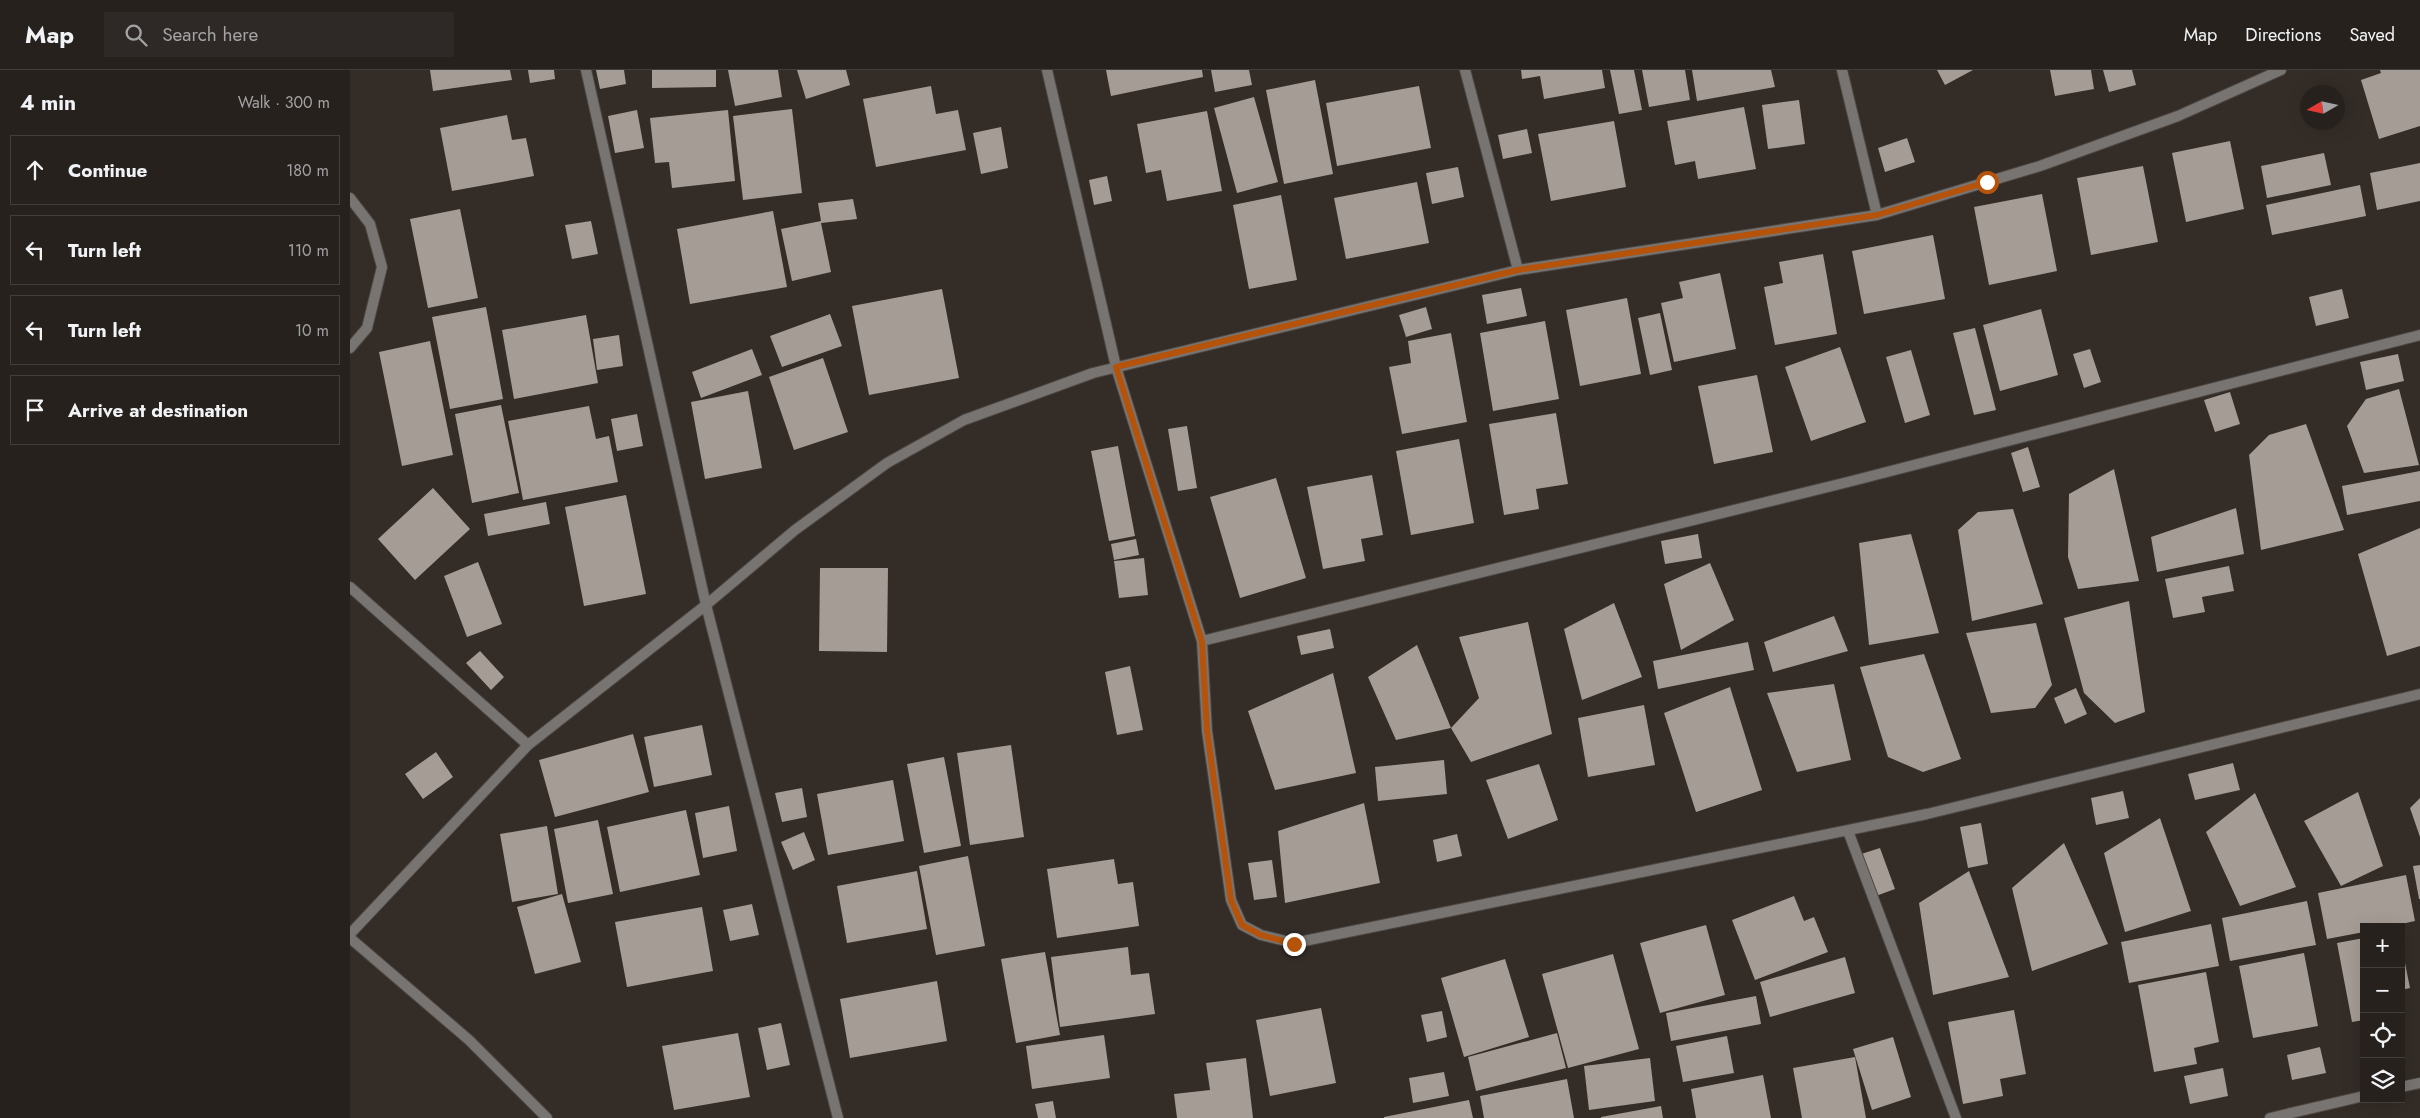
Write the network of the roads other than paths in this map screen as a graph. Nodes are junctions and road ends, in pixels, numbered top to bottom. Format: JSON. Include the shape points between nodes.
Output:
{"nodes":[{"id":1,"x":586,"y":70,"type":"edge"},
{"id":2,"x":1047,"y":70,"type":"edge"},
{"id":3,"x":1465,"y":70,"type":"edge"},
{"id":4,"x":1842,"y":70,"type":"edge"},
{"id":5,"x":2281,"y":70,"type":"edge"},
{"id":6,"x":350,"y":198,"type":"edge"},
{"id":7,"x":1877,"y":215,"type":"junction"},
{"id":8,"x":1518,"y":270,"type":"junction"},
{"id":9,"x":2420,"y":335,"type":"edge"},
{"id":10,"x":350,"y":348,"type":"edge"},
{"id":11,"x":1116,"y":367,"type":"junction"},
{"id":12,"x":350,"y":586,"type":"edge"},
{"id":13,"x":706,"y":604,"type":"junction"},
{"id":14,"x":1202,"y":642,"type":"junction"},
{"id":15,"x":2420,"y":694,"type":"edge"},
{"id":16,"x":528,"y":745,"type":"junction"},
{"id":17,"x":1848,"y":831,"type":"junction"},
{"id":18,"x":350,"y":936,"type":"edge"},
{"id":19,"x":2420,"y":1083,"type":"edge"},
{"id":20,"x":2405,"y":1086,"type":"edge"},
{"id":21,"x":2360,"y":1097,"type":"edge"},
{"id":22,"x":547,"y":1118,"type":"edge"},
{"id":23,"x":838,"y":1118,"type":"edge"},
{"id":24,"x":1956,"y":1118,"type":"edge"},
{"id":25,"x":2270,"y":1118,"type":"edge"}],
"edges":[{"from":1,"to":13,"type":"street"},
{"from":2,"to":11,"type":"street"},
{"from":3,"to":8,"type":"street"},
{"from":4,"to":7,"type":"street"},
{"from":5,"to":7,"type":"street","via":[[2178,116],[2040,166]]},
{"from":6,"to":10,"type":"street","via":[[370,224],[382,268],[367,328]]},
{"from":7,"to":8,"type":"street"},
{"from":8,"to":11,"type":"street"},
{"from":9,"to":14,"type":"street"},
{"from":11,"to":13,"type":"street","via":[[1029,394],[964,420],[887,463],[796,530]]},
{"from":11,"to":14,"type":"street"},
{"from":12,"to":16,"type":"street"},
{"from":13,"to":16,"type":"street"},
{"from":13,"to":23,"type":"street"},
{"from":14,"to":17,"type":"street","via":[[1207,731],[1231,900],[1242,925],[1261,935],[1294,944]]},
{"from":15,"to":17,"type":"street"},
{"from":16,"to":18,"type":"street"},
{"from":17,"to":24,"type":"street"},
{"from":18,"to":22,"type":"street","via":[[469,1040]]},
{"from":19,"to":20,"type":"street"},
{"from":21,"to":25,"type":"street"}]}
